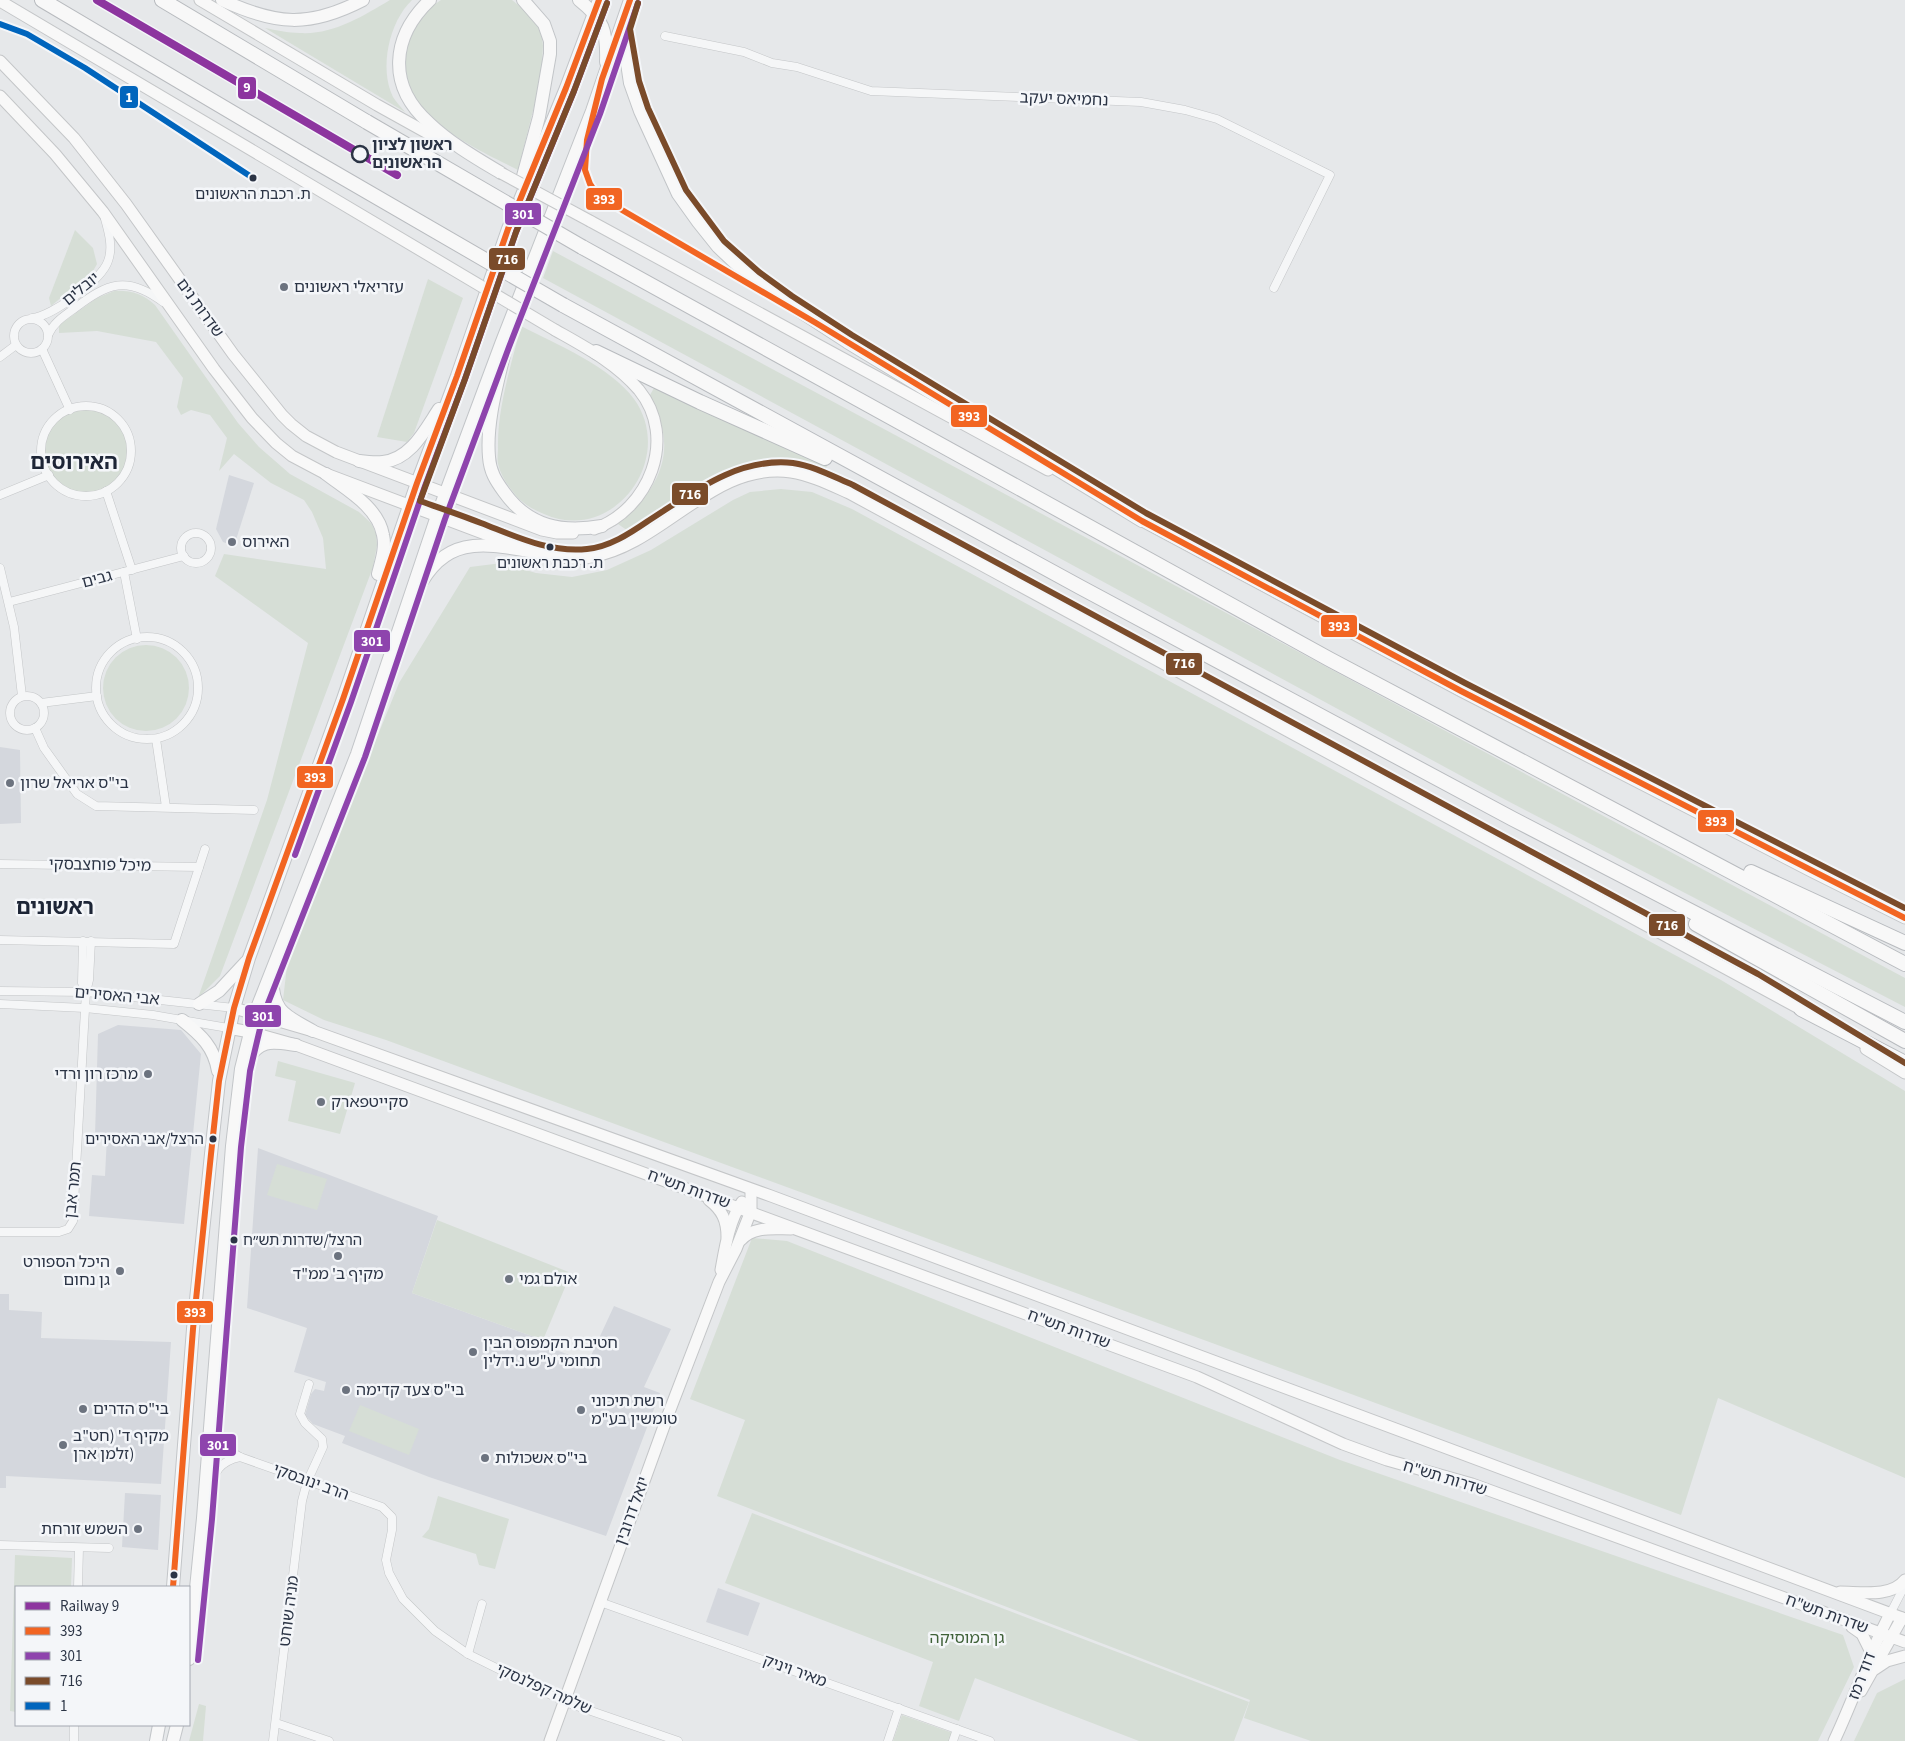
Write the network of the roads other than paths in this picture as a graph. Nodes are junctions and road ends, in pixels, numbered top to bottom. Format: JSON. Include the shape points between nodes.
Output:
{"nodes":[{"id":1,"x":42,"y":0,"type":"edge"},
{"id":2,"x":162,"y":0,"type":"edge"},
{"id":3,"x":200,"y":0,"type":"edge"},
{"id":4,"x":222,"y":0,"type":"edge"},
{"id":5,"x":363,"y":0,"type":"edge"},
{"id":6,"x":430,"y":0,"type":"edge"},
{"id":7,"x":523,"y":0,"type":"edge"},
{"id":8,"x":579,"y":0,"type":"edge"},
{"id":9,"x":599,"y":0,"type":"edge"},
{"id":10,"x":630,"y":0,"type":"edge"},
{"id":11,"x":0,"y":1,"type":"edge"},
{"id":12,"x":594,"y":12,"type":"junction"},
{"id":13,"x":621,"y":28,"type":"junction"},
{"id":14,"x":665,"y":36,"type":"dead end"},
{"id":15,"x":0,"y":61,"type":"edge"},
{"id":16,"x":606,"y":70,"type":"junction"},
{"id":17,"x":0,"y":96,"type":"edge"},
{"id":18,"x":501,"y":173,"type":"junction"},
{"id":19,"x":103,"y":212,"type":"junction"},
{"id":20,"x":508,"y":229,"type":"junction"},
{"id":21,"x":1274,"y":288,"type":"dead end"},
{"id":22,"x":519,"y":298,"type":"junction"},
{"id":23,"x":170,"y":308,"type":"junction"},
{"id":24,"x":32,"y":318,"type":"junction"},
{"id":25,"x":48,"y":335,"type":"junction"},
{"id":26,"x":16,"y":345,"type":"junction"},
{"id":27,"x":42,"y":349,"type":"junction"},
{"id":28,"x":596,"y":352,"type":"junction"},
{"id":29,"x":0,"y":357,"type":"edge"},
{"id":30,"x":457,"y":376,"type":"junction"},
{"id":31,"x":70,"y":410,"type":"junction"},
{"id":32,"x":359,"y":461,"type":"junction"},
{"id":33,"x":326,"y":474,"type":"junction"},
{"id":34,"x":49,"y":476,"type":"junction"},
{"id":35,"x":416,"y":483,"type":"junction"},
{"id":36,"x":106,"y":491,"type":"junction"},
{"id":37,"x":445,"y":494,"type":"junction"},
{"id":38,"x":0,"y":495,"type":"edge"},
{"id":39,"x":918,"y":499,"type":"junction"},
{"id":40,"x":409,"y":506,"type":"junction"},
{"id":41,"x":437,"y":516,"type":"junction"},
{"id":42,"x":1142,"y":521,"type":"junction"},
{"id":43,"x":602,"y":526,"type":"junction"},
{"id":44,"x":542,"y":554,"type":"junction"},
{"id":45,"x":184,"y":556,"type":"dead end"},
{"id":46,"x":0,"y":568,"type":"edge"},
{"id":47,"x":128,"y":571,"type":"junction"},
{"id":48,"x":9,"y":602,"type":"junction"},
{"id":49,"x":401,"y":622,"type":"junction"},
{"id":50,"x":364,"y":635,"type":"junction"},
{"id":51,"x":137,"y":639,"type":"junction"},
{"id":52,"x":22,"y":696,"type":"junction"},
{"id":53,"x":97,"y":696,"type":"junction"},
{"id":54,"x":41,"y":703,"type":"junction"},
{"id":55,"x":35,"y":728,"type":"junction"},
{"id":56,"x":156,"y":739,"type":"junction"},
{"id":57,"x":166,"y":807,"type":"junction"},
{"id":58,"x":1614,"y":809,"type":"junction"},
{"id":59,"x":254,"y":810,"type":"dead end"},
{"id":60,"x":1513,"y":819,"type":"junction"},
{"id":61,"x":205,"y":849,"type":"dead end"},
{"id":62,"x":0,"y":864,"type":"edge"},
{"id":63,"x":199,"y":867,"type":"junction"},
{"id":64,"x":1905,"y":918,"type":"edge"},
{"id":65,"x":0,"y":940,"type":"edge"},
{"id":66,"x":87,"y":941,"type":"junction"},
{"id":67,"x":1905,"y":943,"type":"edge"},
{"id":68,"x":249,"y":958,"type":"junction"},
{"id":69,"x":1905,"y":964,"type":"edge"},
{"id":70,"x":272,"y":972,"type":"junction"},
{"id":71,"x":0,"y":991,"type":"edge"},
{"id":72,"x":86,"y":992,"type":"junction"},
{"id":73,"x":0,"y":1004,"type":"edge"},
{"id":74,"x":199,"y":1004,"type":"junction"},
{"id":75,"x":85,"y":1008,"type":"junction"},
{"id":76,"x":234,"y":1008,"type":"junction"},
{"id":77,"x":1801,"y":1009,"type":"junction"},
{"id":78,"x":255,"y":1013,"type":"junction"},
{"id":79,"x":182,"y":1020,"type":"junction"},
{"id":80,"x":1905,"y":1022,"type":"edge"},
{"id":81,"x":228,"y":1028,"type":"junction"},
{"id":82,"x":313,"y":1030,"type":"junction"},
{"id":83,"x":250,"y":1032,"type":"junction"},
{"id":84,"x":1905,"y":1041,"type":"edge"},
{"id":85,"x":296,"y":1046,"type":"junction"},
{"id":86,"x":1905,"y":1063,"type":"edge"},
{"id":87,"x":242,"y":1069,"type":"junction"},
{"id":88,"x":1905,"y":1073,"type":"edge"},
{"id":89,"x":219,"y":1081,"type":"junction"},
{"id":90,"x":751,"y":1190,"type":"junction"},
{"id":91,"x":697,"y":1192,"type":"junction"},
{"id":92,"x":739,"y":1208,"type":"junction"},
{"id":93,"x":750,"y":1212,"type":"junction"},
{"id":94,"x":798,"y":1229,"type":"junction"},
{"id":95,"x":0,"y":1232,"type":"edge"},
{"id":96,"x":740,"y":1241,"type":"junction"},
{"id":97,"x":726,"y":1242,"type":"junction"},
{"id":98,"x":719,"y":1282,"type":"junction"},
{"id":99,"x":309,"y":1384,"type":"dead end"},
{"id":100,"x":210,"y":1423,"type":"junction"},
{"id":101,"x":240,"y":1457,"type":"junction"},
{"id":102,"x":308,"y":1482,"type":"junction"},
{"id":103,"x":382,"y":1507,"type":"joint"},
{"id":104,"x":203,"y":1518,"type":"junction"},
{"id":105,"x":0,"y":1545,"type":"edge"},
{"id":106,"x":79,"y":1548,"type":"junction"},
{"id":107,"x":108,"y":1548,"type":"dead end"},
{"id":108,"x":1905,"y":1580,"type":"edge"},
{"id":109,"x":1905,"y":1585,"type":"edge"},
{"id":110,"x":78,"y":1586,"type":"edge"},
{"id":111,"x":173,"y":1586,"type":"edge"},
{"id":112,"x":1833,"y":1592,"type":"junction"},
{"id":113,"x":600,"y":1602,"type":"junction"},
{"id":114,"x":482,"y":1604,"type":"dead end"},
{"id":115,"x":1900,"y":1616,"type":"edge"},
{"id":116,"x":1840,"y":1619,"type":"junction"},
{"id":117,"x":1885,"y":1636,"type":"junction"},
{"id":118,"x":1905,"y":1642,"type":"edge"},
{"id":119,"x":190,"y":1649,"type":"edge"},
{"id":120,"x":1871,"y":1652,"type":"junction"},
{"id":121,"x":468,"y":1654,"type":"junction"},
{"id":122,"x":1905,"y":1656,"type":"edge"},
{"id":123,"x":1874,"y":1670,"type":"junction"},
{"id":124,"x":565,"y":1702,"type":"junction"},
{"id":125,"x":899,"y":1708,"type":"junction"},
{"id":126,"x":1847,"y":1714,"type":"junction"},
{"id":127,"x":276,"y":1723,"type":"junction"},
{"id":128,"x":74,"y":1726,"type":"edge"},
{"id":129,"x":159,"y":1726,"type":"edge"},
{"id":130,"x":177,"y":1726,"type":"edge"},
{"id":131,"x":957,"y":1729,"type":"junction"},
{"id":132,"x":74,"y":1741,"type":"edge"},
{"id":133,"x":156,"y":1741,"type":"edge"},
{"id":134,"x":173,"y":1741,"type":"edge"},
{"id":135,"x":273,"y":1741,"type":"edge"},
{"id":136,"x":329,"y":1741,"type":"edge"},
{"id":137,"x":550,"y":1741,"type":"edge"},
{"id":138,"x":678,"y":1741,"type":"edge"},
{"id":139,"x":888,"y":1741,"type":"edge"},
{"id":140,"x":953,"y":1741,"type":"edge"},
{"id":141,"x":990,"y":1741,"type":"edge"},
{"id":142,"x":1834,"y":1741,"type":"edge"}],
"edges":[{"from":1,"to":39,"type":"highway","bridge":true,"via":[[563,306]]},
{"from":2,"to":58,"type":"highway","bridge":true,"via":[[582,247],[1320,654]]},
{"from":3,"to":18,"type":"main road","via":[[377,105]]},
{"from":4,"to":5,"type":"main road","via":[[255,14],[304,20],[335,13]]},
{"from":6,"to":18,"type":"main road","via":[[404,35],[398,56],[400,76],[411,103],[428,122],[458,146]]},
{"from":7,"to":20,"type":"main road","via":[[544,24],[550,41],[550,54],[539,118]]},
{"from":8,"to":12,"type":"main road"},
{"from":9,"to":12,"type":"main road"},
{"from":10,"to":13,"type":"main road"},
{"from":11,"to":28,"type":"main road","name":"שדרות נים","bridge":true},
{"from":12,"to":16,"type":"main road","via":[[604,29]]},
{"from":12,"to":20,"type":"main road"},
{"from":13,"to":16,"type":"main road"},
{"from":13,"to":42,"type":"main road","via":[[630,83],[666,169],[678,194],[729,258],[780,299]]},
{"from":14,"to":21,"type":"street","name":"נחמיאס יעקב","via":[[744,52],[871,91],[1141,102],[1217,119],[1330,175]]},
{"from":15,"to":32,"type":"main road","name":"שדרות נים","via":[[74,138],[126,204],[233,354],[282,415],[306,436]]},
{"from":16,"to":22,"type":"main road"},
{"from":17,"to":19,"type":"main road","name":"שדרות נים","via":[[55,154]]},
{"from":18,"to":42,"type":"main road","bridge":true},
{"from":19,"to":23,"type":"main road","name":"שדרות נים"},
{"from":19,"to":24,"type":"street","name":"יובלים","via":[[110,249],[109,261],[103,272],[51,312]]},
{"from":20,"to":30,"type":"main road"},
{"from":22,"to":37,"type":"main road"},
{"from":22,"to":43,"type":"main road","via":[[492,416],[489,457],[492,474],[519,510],[540,522],[574,530]]},
{"from":23,"to":25,"type":"street","name":"יובלים","via":[[143,289],[114,286],[96,292],[59,320]]},
{"from":23,"to":33,"type":"main road","name":"שדרות נים","via":[[264,432],[292,456]]},
{"from":24,"to":25,"type":"street","via":[[42,322]]},
{"from":24,"to":26,"type":"street","via":[[21,321],[16,327],[13,338]]},
{"from":25,"to":27,"type":"street"},
{"from":26,"to":27,"type":"street","via":[[27,353]]},
{"from":26,"to":29,"type":"street"},
{"from":27,"to":31,"type":"street"},
{"from":28,"to":39,"type":"highway"},
{"from":28,"to":43,"type":"main road","name":"שדרות נים","via":[[640,391],[652,415],[657,439],[654,466],[644,490],[623,514]]},
{"from":30,"to":32,"type":"main road","via":[[411,449],[391,461]]},
{"from":30,"to":35,"type":"main road"},
{"from":31,"to":34,"type":"street","via":[[56,418],[45,435],[42,456]]},
{"from":31,"to":36,"type":"street","via":[[88,407],[103,410],[115,417],[127,433],[131,453],[128,468],[121,480]]},
{"from":32,"to":35,"type":"main road","name":"שדרות נים"},
{"from":33,"to":40,"type":"main road","name":"שדרות נים"},
{"from":33,"to":50,"type":"main road","via":[[367,507],[383,536],[381,563]]},
{"from":34,"to":36,"type":"street","via":[[64,490],[77,495],[91,496]]},
{"from":34,"to":38,"type":"street"},
{"from":35,"to":37,"type":"main road","name":"שדרות נים"},
{"from":35,"to":40,"type":"main road"},
{"from":36,"to":47,"type":"street"},
{"from":37,"to":41,"type":"main road"},
{"from":37,"to":43,"type":"main road","name":"שדרות נים","via":[[542,530],[567,534]]},
{"from":39,"to":60,"type":"highway"},
{"from":40,"to":41,"type":"main road","name":"שדרות נים"},
{"from":40,"to":50,"type":"main road"},
{"from":41,"to":44,"type":"main road","name":"שדרות נים"},
{"from":41,"to":49,"type":"main road"},
{"from":42,"to":64,"type":"main road","via":[[1461,691]]},
{"from":44,"to":49,"type":"main road","via":[[491,545],[445,554],[425,577]]},
{"from":44,"to":77,"type":"main road","name":"שדרות נים","via":[[575,559],[610,552],[707,494],[748,476],[777,471],[820,480]]},
{"from":45,"to":47,"type":"street","name":"גבים"},
{"from":46,"to":48,"type":"street"},
{"from":47,"to":48,"type":"street","name":"גבים"},
{"from":47,"to":51,"type":"street"},
{"from":48,"to":52,"type":"street"},
{"from":49,"to":70,"type":"main road","via":[[361,745]]},
{"from":50,"to":68,"type":"main road"},
{"from":51,"to":53,"type":"street","via":[[120,645],[107,657],[99,672]]},
{"from":51,"to":56,"type":"street","via":[[171,643],[188,658],[198,678],[194,710],[185,724]]},
{"from":52,"to":54,"type":"street","via":[[33,696]]},
{"from":52,"to":55,"type":"street","via":[[10,706],[11,720],[20,729]]},
{"from":53,"to":54,"type":"street"},
{"from":53,"to":56,"type":"street","via":[[106,718],[118,730],[132,737]]},
{"from":54,"to":55,"type":"street","via":[[44,716]]},
{"from":55,"to":57,"type":"street","via":[[44,748],[77,794],[96,806]]},
{"from":56,"to":57,"type":"street"},
{"from":57,"to":59,"type":"street"},
{"from":58,"to":67,"type":"highway"},
{"from":58,"to":69,"type":"highway"},
{"from":60,"to":80,"type":"highway"},
{"from":60,"to":84,"type":"highway"},
{"from":61,"to":63,"type":"street"},
{"from":62,"to":63,"type":"street","name":"מיכל פוחצבסקי"},
{"from":63,"to":66,"type":"street","via":[[174,944]]},
{"from":65,"to":66,"type":"street"},
{"from":66,"to":72,"type":"street","via":[[82,983]]},
{"from":68,"to":74,"type":"main road","via":[[219,991]]},
{"from":68,"to":76,"type":"main road"},
{"from":70,"to":78,"type":"main road"},
{"from":70,"to":82,"type":"main road","via":[[276,1005]]},
{"from":71,"to":72,"type":"street","name":"אבי האסירים"},
{"from":72,"to":74,"type":"street","name":"אבי האסירים"},
{"from":72,"to":75,"type":"street","name":"תמר אבן"},
{"from":73,"to":75,"type":"street","name":"אבי האסירים"},
{"from":74,"to":76,"type":"street","name":"אבי האסירים"},
{"from":75,"to":79,"type":"street","name":"אבי האסירים"},
{"from":75,"to":95,"type":"street","name":"תמר אבן","via":[[73,1221],[68,1229],[59,1232]]},
{"from":76,"to":78,"type":"main road","name":"שדרות תש\"ח"},
{"from":76,"to":81,"type":"main road"},
{"from":77,"to":86,"type":"highway"},
{"from":77,"to":88,"type":"main road","name":"שדרות נים"},
{"from":78,"to":82,"type":"main road","name":"שדרות תש\"ח"},
{"from":78,"to":83,"type":"main road"},
{"from":79,"to":81,"type":"street","name":"אבי האסירים"},
{"from":79,"to":89,"type":"main road","via":[[199,1033],[216,1057]]},
{"from":81,"to":83,"type":"main road","name":"שדרות תש\"ח"},
{"from":81,"to":89,"type":"main road"},
{"from":82,"to":90,"type":"main road","name":"שדרות תש\"ח"},
{"from":83,"to":85,"type":"main road","name":"שדרות תש\"ח"},
{"from":83,"to":87,"type":"main road"},
{"from":85,"to":87,"type":"main road","via":[[267,1043],[258,1046]]},
{"from":85,"to":91,"type":"main road","name":"שדרות תש\"ח"},
{"from":87,"to":100,"type":"main road","via":[[232,1146]]},
{"from":89,"to":111,"type":"main road","via":[[193,1329]]},
{"from":90,"to":92,"type":"main road","name":"יואל דרובין"},
{"from":90,"to":93,"type":"main road","name":"יואל דרובין"},
{"from":90,"to":112,"type":"main road","name":"שדרות תש\"ח"},
{"from":91,"to":92,"type":"main road","name":"שדרות תש\"ח"},
{"from":91,"to":97,"type":"main road","via":[[724,1215]]},
{"from":92,"to":93,"type":"main road","name":"שדרות תש\"ח"},
{"from":92,"to":97,"type":"main road","name":"יואל דרובין"},
{"from":93,"to":94,"type":"main road","name":"שדרות תש\"ח"},
{"from":93,"to":96,"type":"main road","name":"יואל דרובין"},
{"from":94,"to":96,"type":"main road","via":[[755,1230],[747,1232]]},
{"from":94,"to":116,"type":"main road","name":"שדרות תש\"ח","via":[[1197,1377],[1343,1444],[1472,1484]]},
{"from":96,"to":98,"type":"main road","name":"יואל דרובין"},
{"from":97,"to":98,"type":"main road","name":"יואל דרובין"},
{"from":98,"to":113,"type":"main road","name":"יואל דרובין"},
{"from":99,"to":102,"type":"street","name":"מניה שוחט","via":[[300,1414],[322,1439],[323,1447]]},
{"from":100,"to":101,"type":"street","name":"הרב ינובסקי","via":[[227,1450]]},
{"from":100,"to":104,"type":"main road"},
{"from":101,"to":102,"type":"street","name":"הרב ינובסקי"},
{"from":101,"to":104,"type":"street","via":[[225,1462],[219,1468]]},
{"from":102,"to":103,"type":"street","name":"הרב ינובסקי"},
{"from":102,"to":127,"type":"street","name":"מניה שוחט","via":[[302,1501]]},
{"from":103,"to":121,"type":"street","name":"שלמה קפלנסקי","via":[[392,1517],[386,1560],[389,1574],[403,1600],[435,1631]]},
{"from":104,"to":119,"type":"main road"},
{"from":105,"to":106,"type":"street"},
{"from":106,"to":107,"type":"street"},
{"from":106,"to":110,"type":"street"},
{"from":108,"to":112,"type":"main road","via":[[1884,1593]]},
{"from":109,"to":115,"type":"street","name":"דוד רמז"},
{"from":112,"to":115,"type":"main road","name":"שדרות תש\"ח"},
{"from":113,"to":124,"type":"main road","name":"יואל דרובין"},
{"from":113,"to":125,"type":"street","name":"מאיר ויניק"},
{"from":114,"to":121,"type":"street"},
{"from":115,"to":117,"type":"main road","name":"דוד רמז"},
{"from":116,"to":117,"type":"main road","name":"שדרות תש\"ח"},
{"from":116,"to":120,"type":"main road","via":[[1862,1634]]},
{"from":117,"to":118,"type":"main road","name":"שדרות תש\"ח"},
{"from":117,"to":120,"type":"main road","name":"דוד רמז"},
{"from":117,"to":123,"type":"main road","name":"דוד רמז"},
{"from":120,"to":126,"type":"main road","name":"דוד רמז"},
{"from":121,"to":124,"type":"street","name":"שלמה קפלנסקי"},
{"from":122,"to":123,"type":"main road","via":[[1887,1661]]},
{"from":123,"to":126,"type":"main road","name":"דוד רמז"},
{"from":124,"to":137,"type":"main road","name":"יואל דרובין"},
{"from":124,"to":138,"type":"street","name":"שלמה קפלנסקי"},
{"from":125,"to":131,"type":"street","name":"מאיר ויניק"},
{"from":125,"to":139,"type":"street"},
{"from":126,"to":142,"type":"main road","name":"דוד רמז"},
{"from":127,"to":135,"type":"street","name":"מניה שוחט"},
{"from":127,"to":136,"type":"street"},
{"from":128,"to":132,"type":"street"},
{"from":129,"to":133,"type":"main road"},
{"from":130,"to":134,"type":"main road"},
{"from":131,"to":140,"type":"street"},
{"from":131,"to":141,"type":"street","name":"מאיר ויניק"}]}
